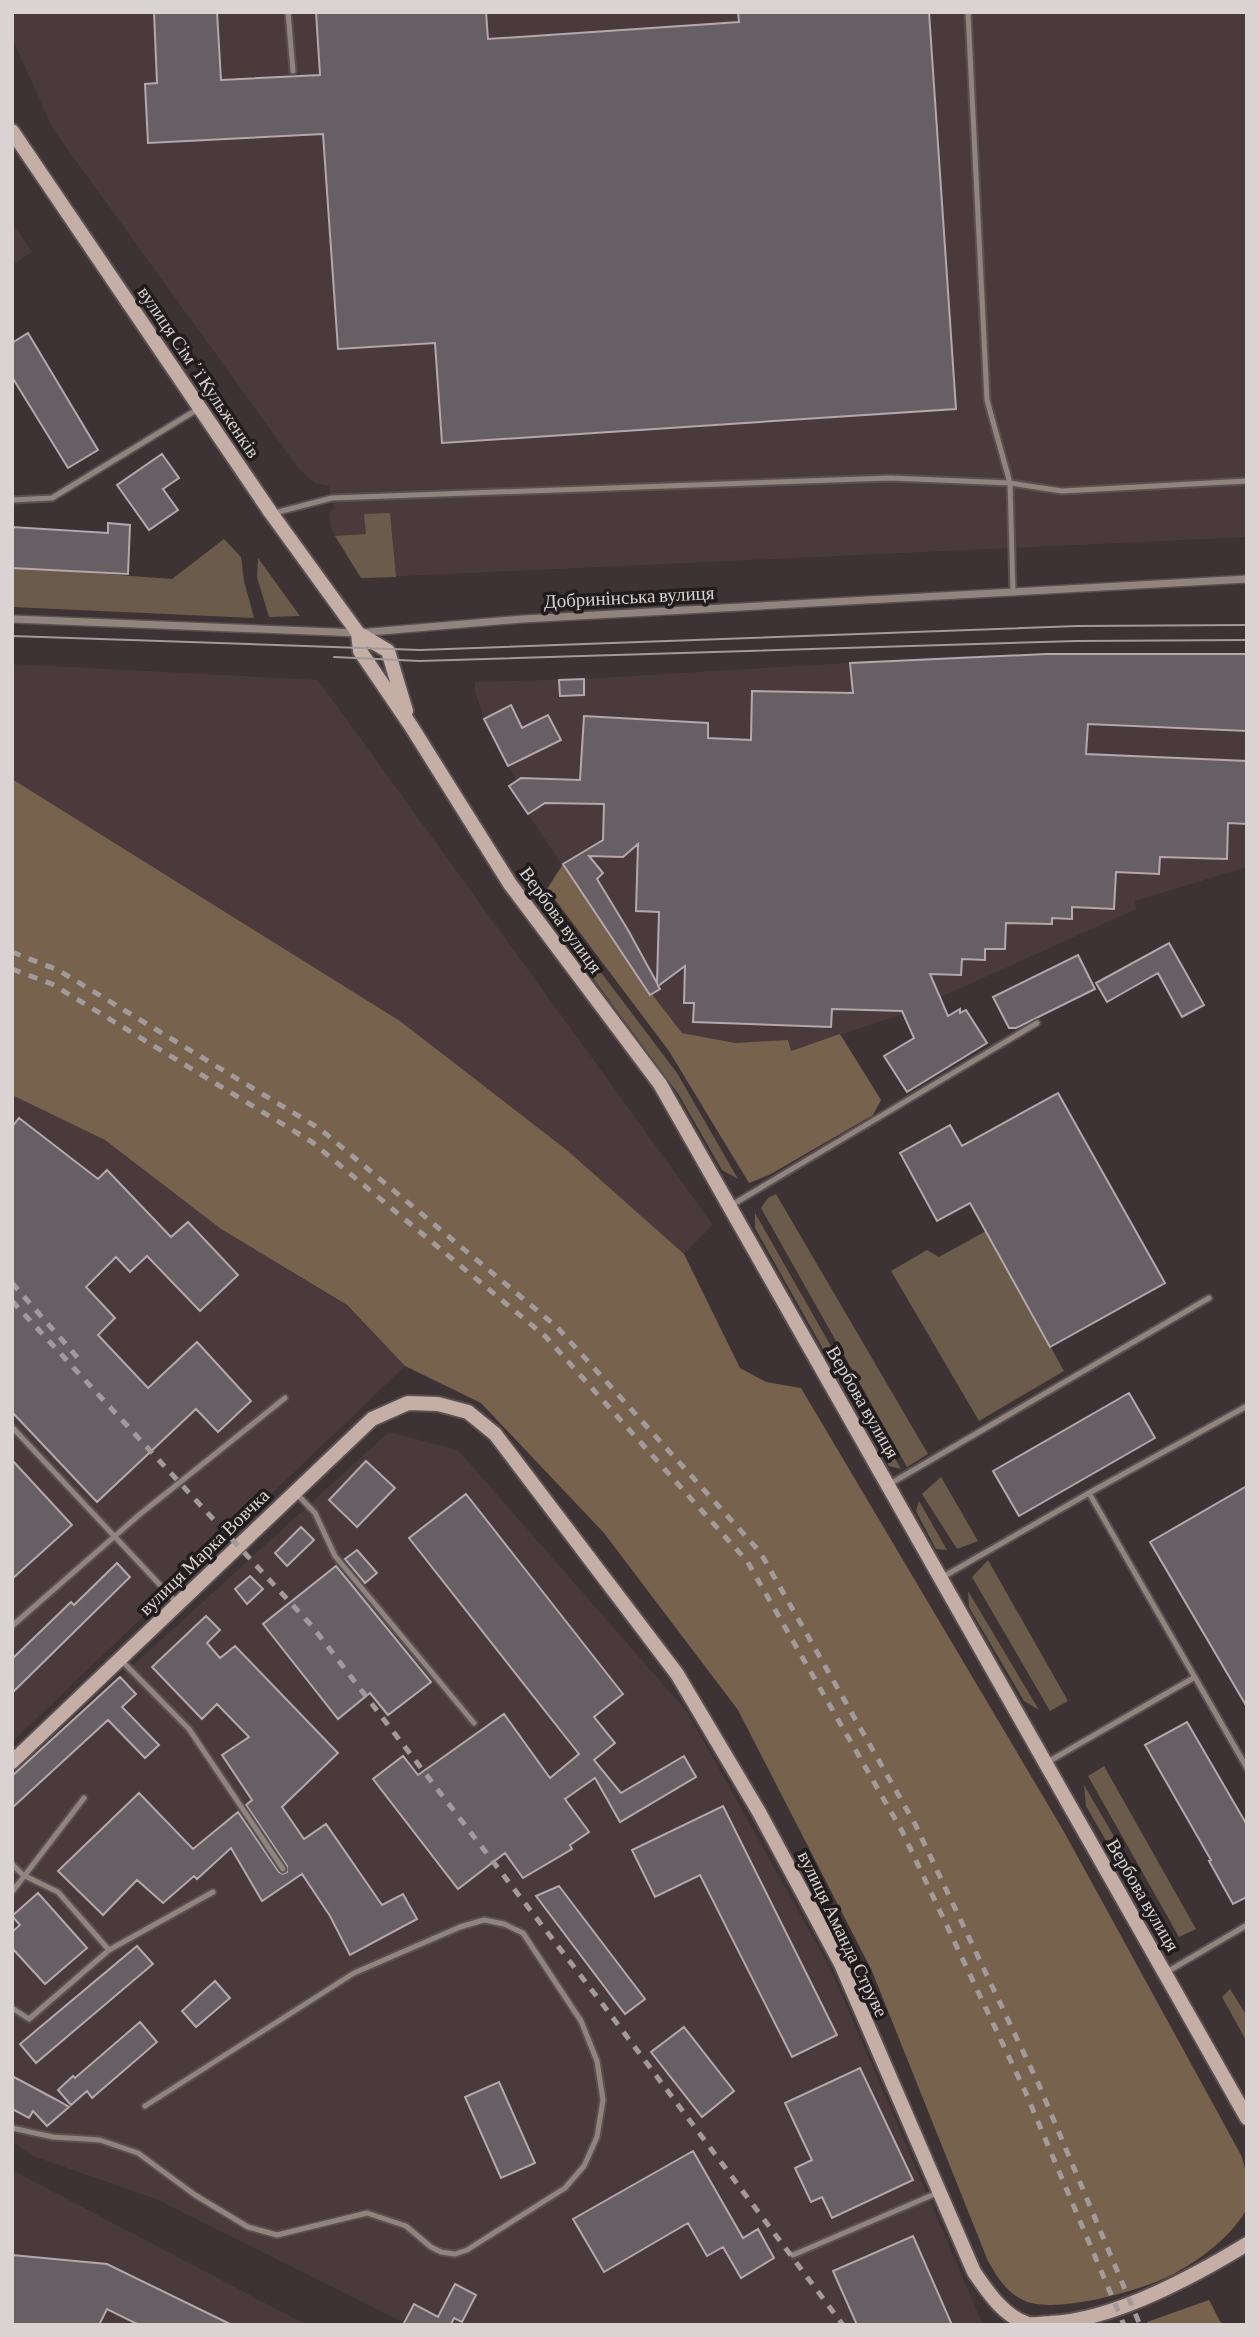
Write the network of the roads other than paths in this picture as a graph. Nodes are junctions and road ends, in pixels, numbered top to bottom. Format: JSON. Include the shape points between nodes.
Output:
{"nodes":[{"id":1,"x":288,"y":12,"type":"edge"},
{"id":2,"x":968,"y":12,"type":"edge"},
{"id":3,"x":293,"y":71,"type":"dead end"},
{"id":4,"x":12,"y":131,"type":"edge"},
{"id":5,"x":201,"y":408,"type":"junction"},
{"id":6,"x":1247,"y":481,"type":"edge"},
{"id":7,"x":1010,"y":483,"type":"junction"},
{"id":8,"x":12,"y":500,"type":"edge"},
{"id":9,"x":271,"y":513,"type":"junction"},
{"id":10,"x":1247,"y":579,"type":"edge"},
{"id":11,"x":1013,"y":591,"type":"junction"},
{"id":12,"x":12,"y":619,"type":"edge"},
{"id":13,"x":358,"y":633,"type":"junction"},
{"id":14,"x":411,"y":726,"type":"junction"},
{"id":15,"x":1037,"y":1023,"type":"dead end"},
{"id":16,"x":730,"y":1206,"type":"junction"},
{"id":17,"x":1209,"y":1298,"type":"dead end"},
{"id":18,"x":285,"y":1398,"type":"dead end"},
{"id":19,"x":438,"y":1404,"type":"joint"},
{"id":20,"x":1247,"y":1406,"type":"edge"},
{"id":21,"x":12,"y":1427,"type":"edge"},
{"id":22,"x":888,"y":1485,"type":"junction"},
{"id":23,"x":295,"y":1492,"type":"junction"},
{"id":24,"x":1089,"y":1493,"type":"junction"},
{"id":25,"x":115,"y":1536,"type":"junction"},
{"id":26,"x":941,"y":1578,"type":"junction"},
{"id":27,"x":178,"y":1604,"type":"junction"},
{"id":28,"x":12,"y":1626,"type":"edge"},
{"id":29,"x":120,"y":1659,"type":"junction"},
{"id":30,"x":1195,"y":1677,"type":"junction"},
{"id":31,"x":474,"y":1723,"type":"dead end"},
{"id":32,"x":12,"y":1762,"type":"edge"},
{"id":33,"x":1046,"y":1763,"type":"junction"},
{"id":34,"x":1247,"y":1768,"type":"edge"},
{"id":35,"x":84,"y":1798,"type":"dead end"},
{"id":36,"x":12,"y":1864,"type":"edge"},
{"id":37,"x":283,"y":1869,"type":"dead end"},
{"id":38,"x":23,"y":1875,"type":"junction"},
{"id":39,"x":12,"y":1892,"type":"edge"},
{"id":40,"x":213,"y":1892,"type":"dead end"},
{"id":41,"x":1247,"y":1925,"type":"edge"},
{"id":42,"x":109,"y":1950,"type":"junction"},
{"id":43,"x":1165,"y":1973,"type":"junction"},
{"id":44,"x":12,"y":2008,"type":"edge"},
{"id":45,"x":145,"y":2106,"type":"dead end"},
{"id":46,"x":1247,"y":2118,"type":"edge"},
{"id":47,"x":12,"y":2129,"type":"edge"},
{"id":48,"x":940,"y":2192,"type":"junction"},
{"id":49,"x":1247,"y":2244,"type":"edge"},
{"id":50,"x":793,"y":2255,"type":"dead end"}],
"edges":[{"from":1,"to":3,"type":"lane"},
{"from":2,"to":7,"type":"lane","via":[[987,400]]},
{"from":4,"to":5,"type":"main road","name":"вулиця Сімʼї Кульженків"},
{"from":5,"to":8,"type":"lane","via":[[52,498]]},
{"from":5,"to":9,"type":"main road","name":"вулиця Сімʼї Кульженків"},
{"from":6,"to":7,"type":"lane","via":[[1062,491]]},
{"from":7,"to":9,"type":"lane","via":[[890,478],[332,498]]},
{"from":7,"to":11,"type":"lane"},
{"from":9,"to":13,"type":"main road","name":"вулиця Сімʼї Кульженків"},
{"from":10,"to":11,"type":"street","name":"Добринінська вулиця"},
{"from":11,"to":13,"type":"street","name":"Добринінська вулиця","via":[[537,618]]},
{"from":12,"to":13,"type":"street","name":"Добринінська вулиця"},
{"from":13,"to":14,"type":"main road","name":"Вербова вулиця","via":[[360,651]]},
{"from":13,"to":14,"type":"main road","name":"Вербова вулиця","via":[[388,651]]},
{"from":14,"to":16,"type":"main road","name":"Вербова вулиця","via":[[510,884],[660,1084]]},
{"from":15,"to":16,"type":"lane"},
{"from":16,"to":22,"type":"main road","name":"Вербова вулиця"},
{"from":17,"to":22,"type":"lane"},
{"from":18,"to":25,"type":"lane"},
{"from":19,"to":23,"type":"main road","name":"вулиця Марка Вовчка","via":[[408,1404],[372,1419]]},
{"from":19,"to":48,"type":"main road","name":"вулиця Аманда Струве","via":[[468,1412],[495,1434],[677,1674],[841,1964]]},
{"from":20,"to":24,"type":"lane"},
{"from":21,"to":25,"type":"lane"},
{"from":22,"to":26,"type":"main road","name":"Вербова вулиця"},
{"from":23,"to":27,"type":"main road","name":"вулиця Марка Вовчка"},
{"from":23,"to":31,"type":"lane","via":[[315,1513],[335,1556]]},
{"from":24,"to":26,"type":"lane"},
{"from":24,"to":30,"type":"lane"},
{"from":25,"to":27,"type":"lane"},
{"from":25,"to":28,"type":"lane"},
{"from":26,"to":33,"type":"main road","name":"Вербова вулиця"},
{"from":27,"to":29,"type":"main road","name":"вулиця Марка Вовчка"},
{"from":29,"to":32,"type":"main road","name":"вулиця Марка Вовчка"},
{"from":29,"to":37,"type":"lane","via":[[189,1729]]},
{"from":30,"to":33,"type":"lane"},
{"from":30,"to":34,"type":"lane"},
{"from":33,"to":43,"type":"main road","name":"Вербова вулиця"},
{"from":35,"to":38,"type":"lane"},
{"from":36,"to":38,"type":"lane"},
{"from":38,"to":39,"type":"lane"},
{"from":38,"to":42,"type":"lane","via":[[58,1892]]},
{"from":40,"to":42,"type":"lane"},
{"from":41,"to":43,"type":"lane"},
{"from":42,"to":44,"type":"lane","via":[[29,2019]]},
{"from":43,"to":46,"type":"main road","name":"Вербова вулиця"},
{"from":45,"to":47,"type":"lane","via":[[354,1973],[484,1920],[523,1933],[582,2021],[597,2061],[603,2100],[597,2137],[584,2166],[565,2188],[455,2254],[431,2247],[406,2226],[367,2213],[276,2235],[248,2227],[138,2153],[100,2140]]},
{"from":48,"to":49,"type":"main road","name":"вулиця Аманда Струве","via":[[974,2272],[997,2305],[1028,2324],[1064,2323],[1106,2312],[1179,2284]]},
{"from":48,"to":50,"type":"lane"}]}
